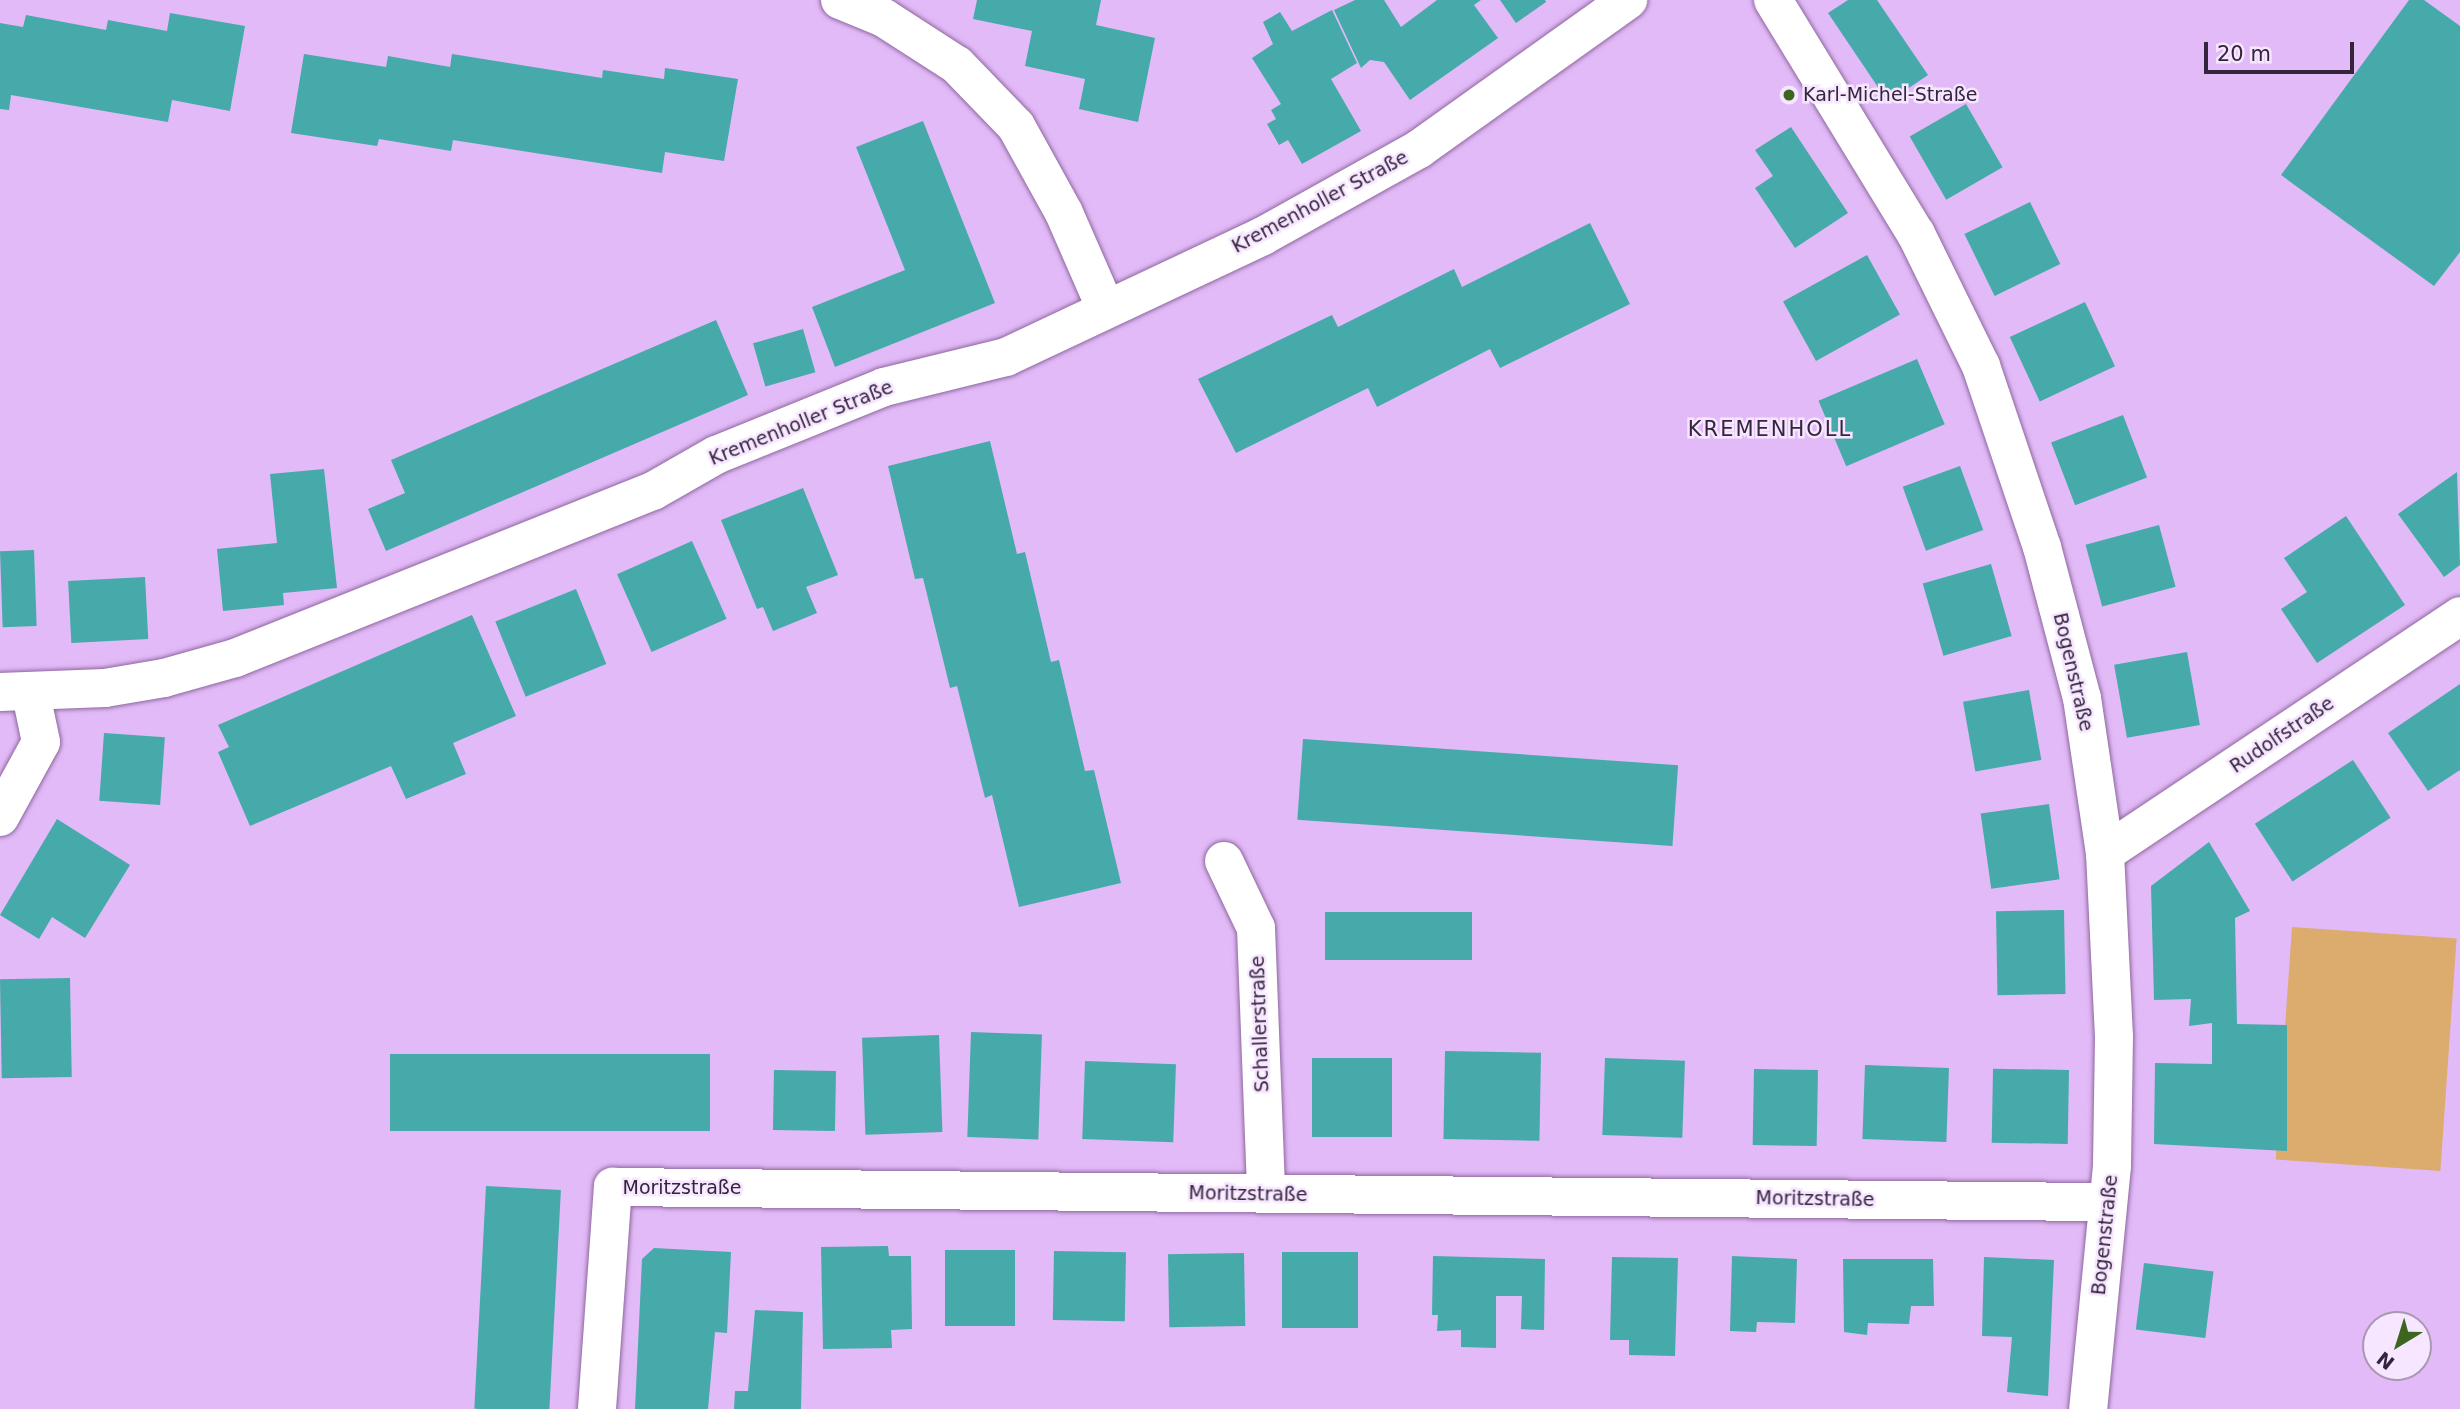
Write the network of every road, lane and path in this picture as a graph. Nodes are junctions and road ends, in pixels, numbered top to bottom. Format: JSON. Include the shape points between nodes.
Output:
{"nodes":[{"id":1,"x":840,"y":0,"type":"edge"},
{"id":2,"x":1628,"y":0,"type":"edge"},
{"id":3,"x":1773,"y":0,"type":"edge"},
{"id":4,"x":1105,"y":307,"type":"junction"},
{"id":5,"x":2460,"y":616,"type":"edge"},
{"id":6,"x":15,"y":693,"type":"edge"},
{"id":7,"x":0,"y":817,"type":"edge"},
{"id":8,"x":2105,"y":853,"type":"junction"},
{"id":9,"x":1224,"y":861,"type":"dead end"},
{"id":10,"x":1266,"y":1194,"type":"junction"},
{"id":11,"x":2106,"y":1202,"type":"junction"},
{"id":12,"x":597,"y":1409,"type":"edge"},
{"id":13,"x":2088,"y":1409,"type":"edge"}],
"edges":[{"from":1,"to":4,"type":"street","via":[[884,18],[957,65],[1016,126],[1064,213]]},
{"from":2,"to":4,"type":"street","name":"Kremenholler Straße","via":[[1419,149],[1264,236]]},
{"from":3,"to":8,"type":"street","name":"Bogenstraße","via":[[1916,234],[1981,366],[2042,547],[2082,698]]},
{"from":4,"to":6,"type":"street","name":"Kremenholler Straße","via":[[1006,357],[884,387],[716,455],[653,491],[236,658],[152,680]]},
{"from":5,"to":8,"type":"street","name":"Rudolfstraße"},
{"from":6,"to":7,"type":"street","via":[[41,741]]},
{"from":8,"to":11,"type":"street","name":"Bogenstraße","via":[[2114,1037],[2112,1166]]},
{"from":9,"to":10,"type":"street","name":"Schallerstraße","via":[[1256,928]]},
{"from":10,"to":11,"type":"street","name":"Moritzstraße"},
{"from":10,"to":12,"type":"street","name":"Moritzstraße","via":[[614,1187]]},
{"from":11,"to":13,"type":"street","name":"Bogenstraße"}]}
